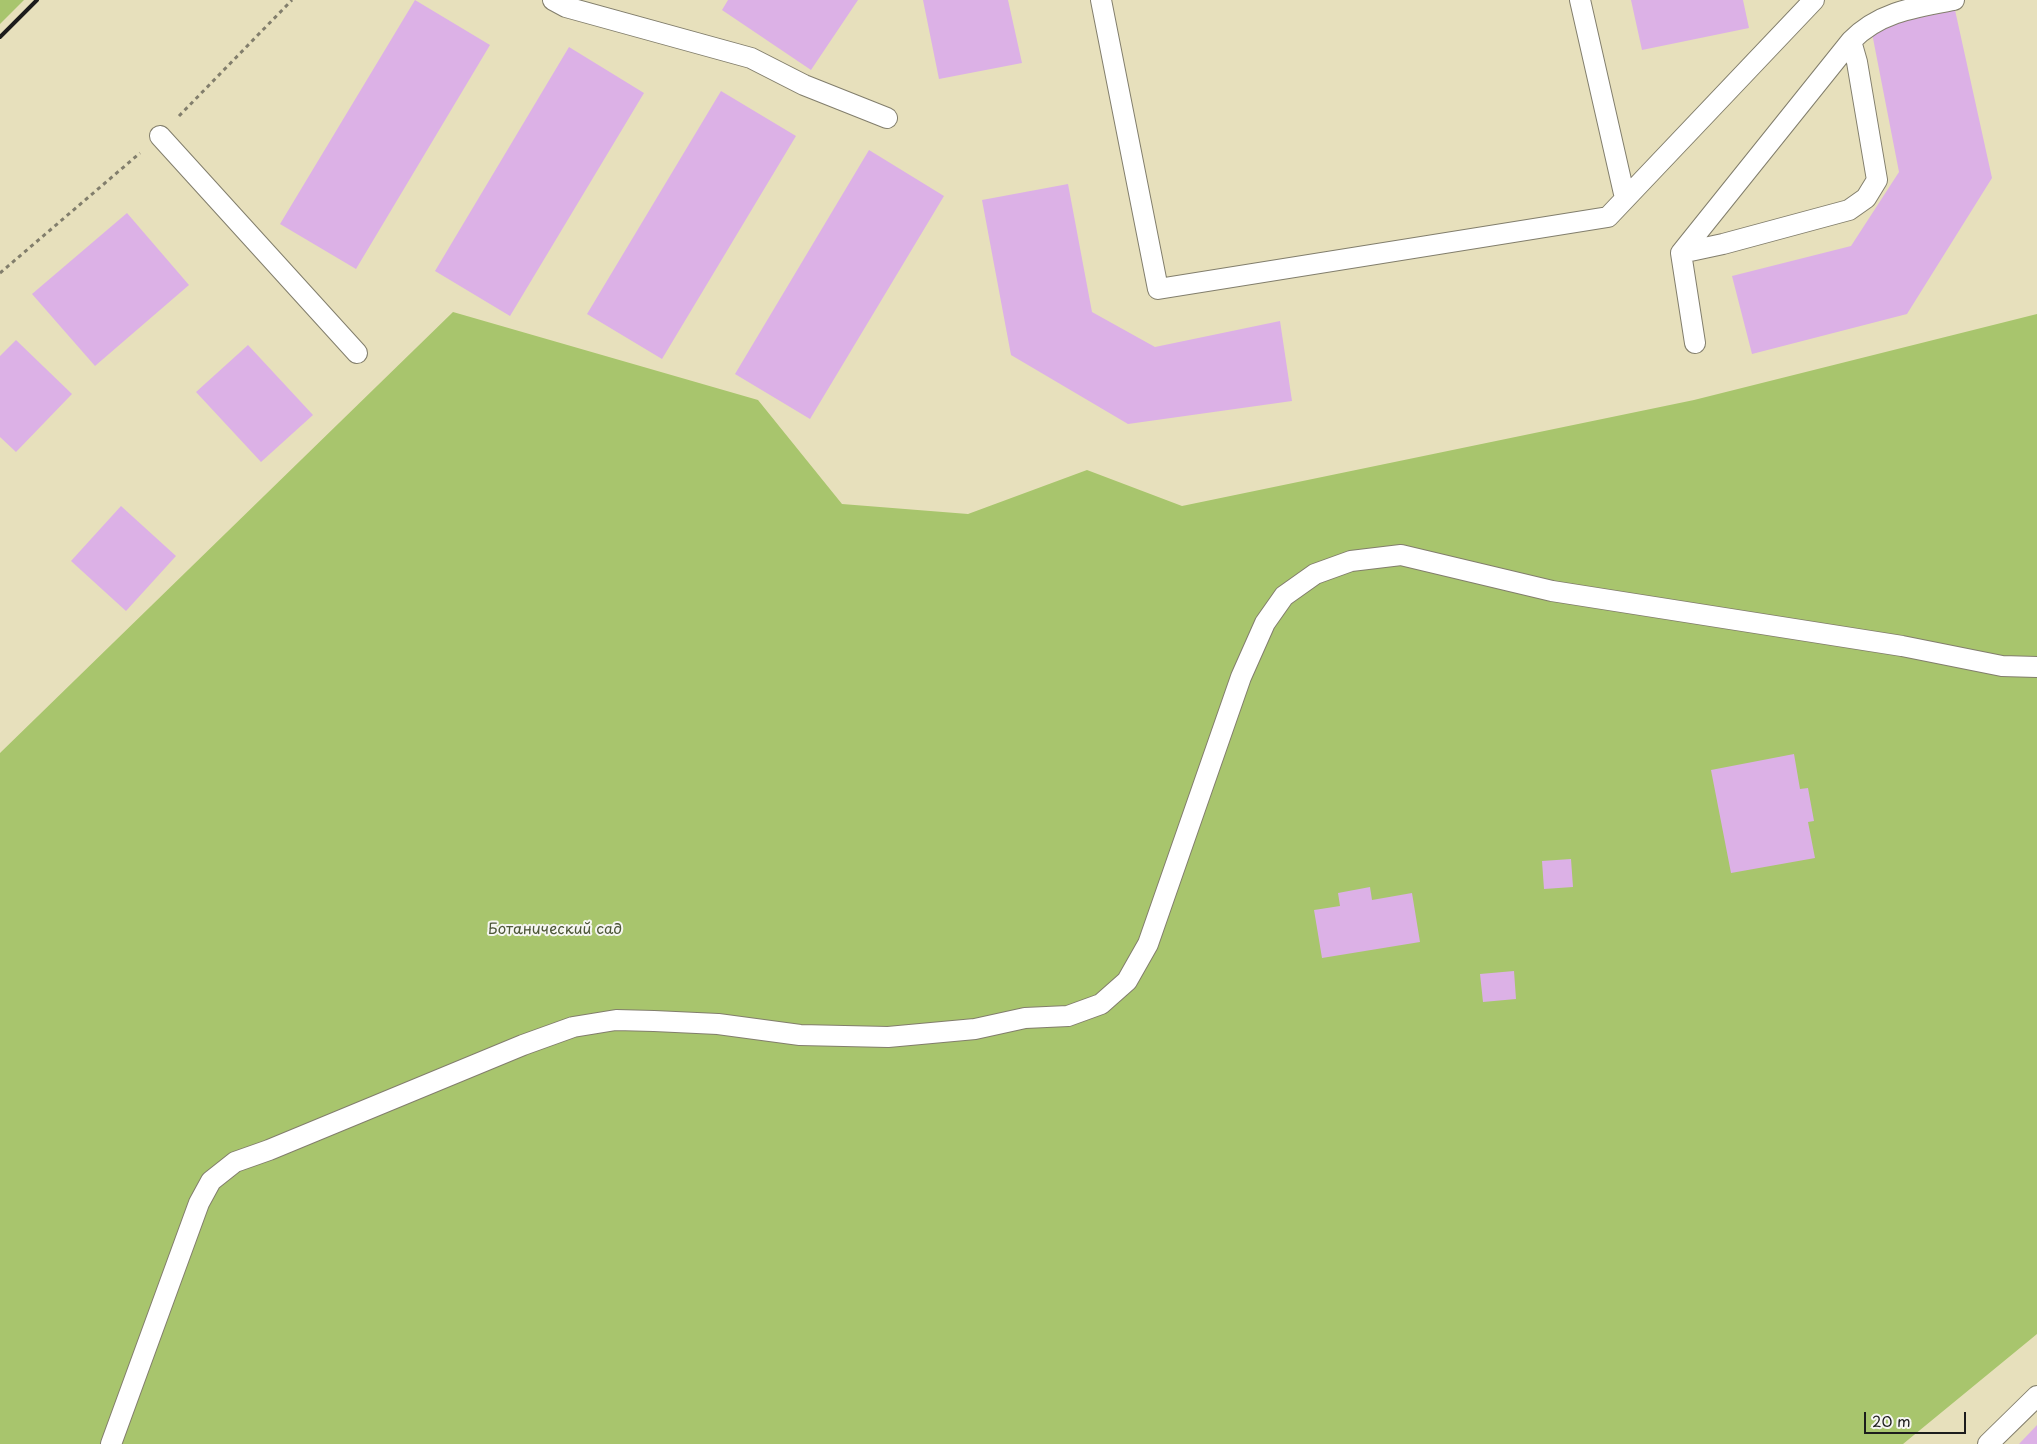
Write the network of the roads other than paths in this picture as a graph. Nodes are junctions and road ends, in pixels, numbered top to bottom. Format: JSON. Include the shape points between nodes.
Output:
{"nodes":[{"id":1,"x":553,"y":0,"type":"edge"},
{"id":2,"x":1101,"y":0,"type":"edge"},
{"id":3,"x":1580,"y":0,"type":"edge"},
{"id":4,"x":1814,"y":0,"type":"edge"},
{"id":5,"x":1954,"y":0,"type":"edge"},
{"id":6,"x":1851,"y":40,"type":"junction"},
{"id":7,"x":887,"y":118,"type":"dead end"},
{"id":8,"x":160,"y":136,"type":"dead end"},
{"id":9,"x":1625,"y":198,"type":"junction"},
{"id":10,"x":1681,"y":253,"type":"junction"},
{"id":11,"x":1695,"y":343,"type":"dead end"},
{"id":12,"x":357,"y":353,"type":"dead end"},
{"id":13,"x":2037,"y":667,"type":"edge"},
{"id":14,"x":2037,"y":1396,"type":"edge"},
{"id":15,"x":111,"y":1444,"type":"edge"},
{"id":16,"x":1988,"y":1444,"type":"edge"}],
"edges":[{"from":1,"to":7,"type":"lane","via":[[566,7],[751,58],[804,85]]},
{"from":2,"to":9,"type":"lane","via":[[1158,289],[1608,217]]},
{"from":3,"to":9,"type":"lane"},
{"from":4,"to":9,"type":"lane"},
{"from":5,"to":6,"type":"lane","via":[[1894,12],[1875,21]]},
{"from":6,"to":10,"type":"lane"},
{"from":6,"to":10,"type":"lane","via":[[1876,180],[1866,198],[1848,210]]},
{"from":8,"to":12,"type":"lane"},
{"from":10,"to":11,"type":"lane"},
{"from":13,"to":15,"type":"lane","via":[[2002,666],[1902,646],[1552,591],[1401,554],[1351,561],[1315,574],[1284,596],[1265,623],[1241,677],[1148,944],[1127,981],[1101,1004],[1068,1016],[1025,1018],[975,1029],[888,1037],[800,1034],[718,1024],[654,1021],[616,1020],[573,1027],[235,1162],[211,1181],[199,1203]]},
{"from":14,"to":16,"type":"lane"}]}
